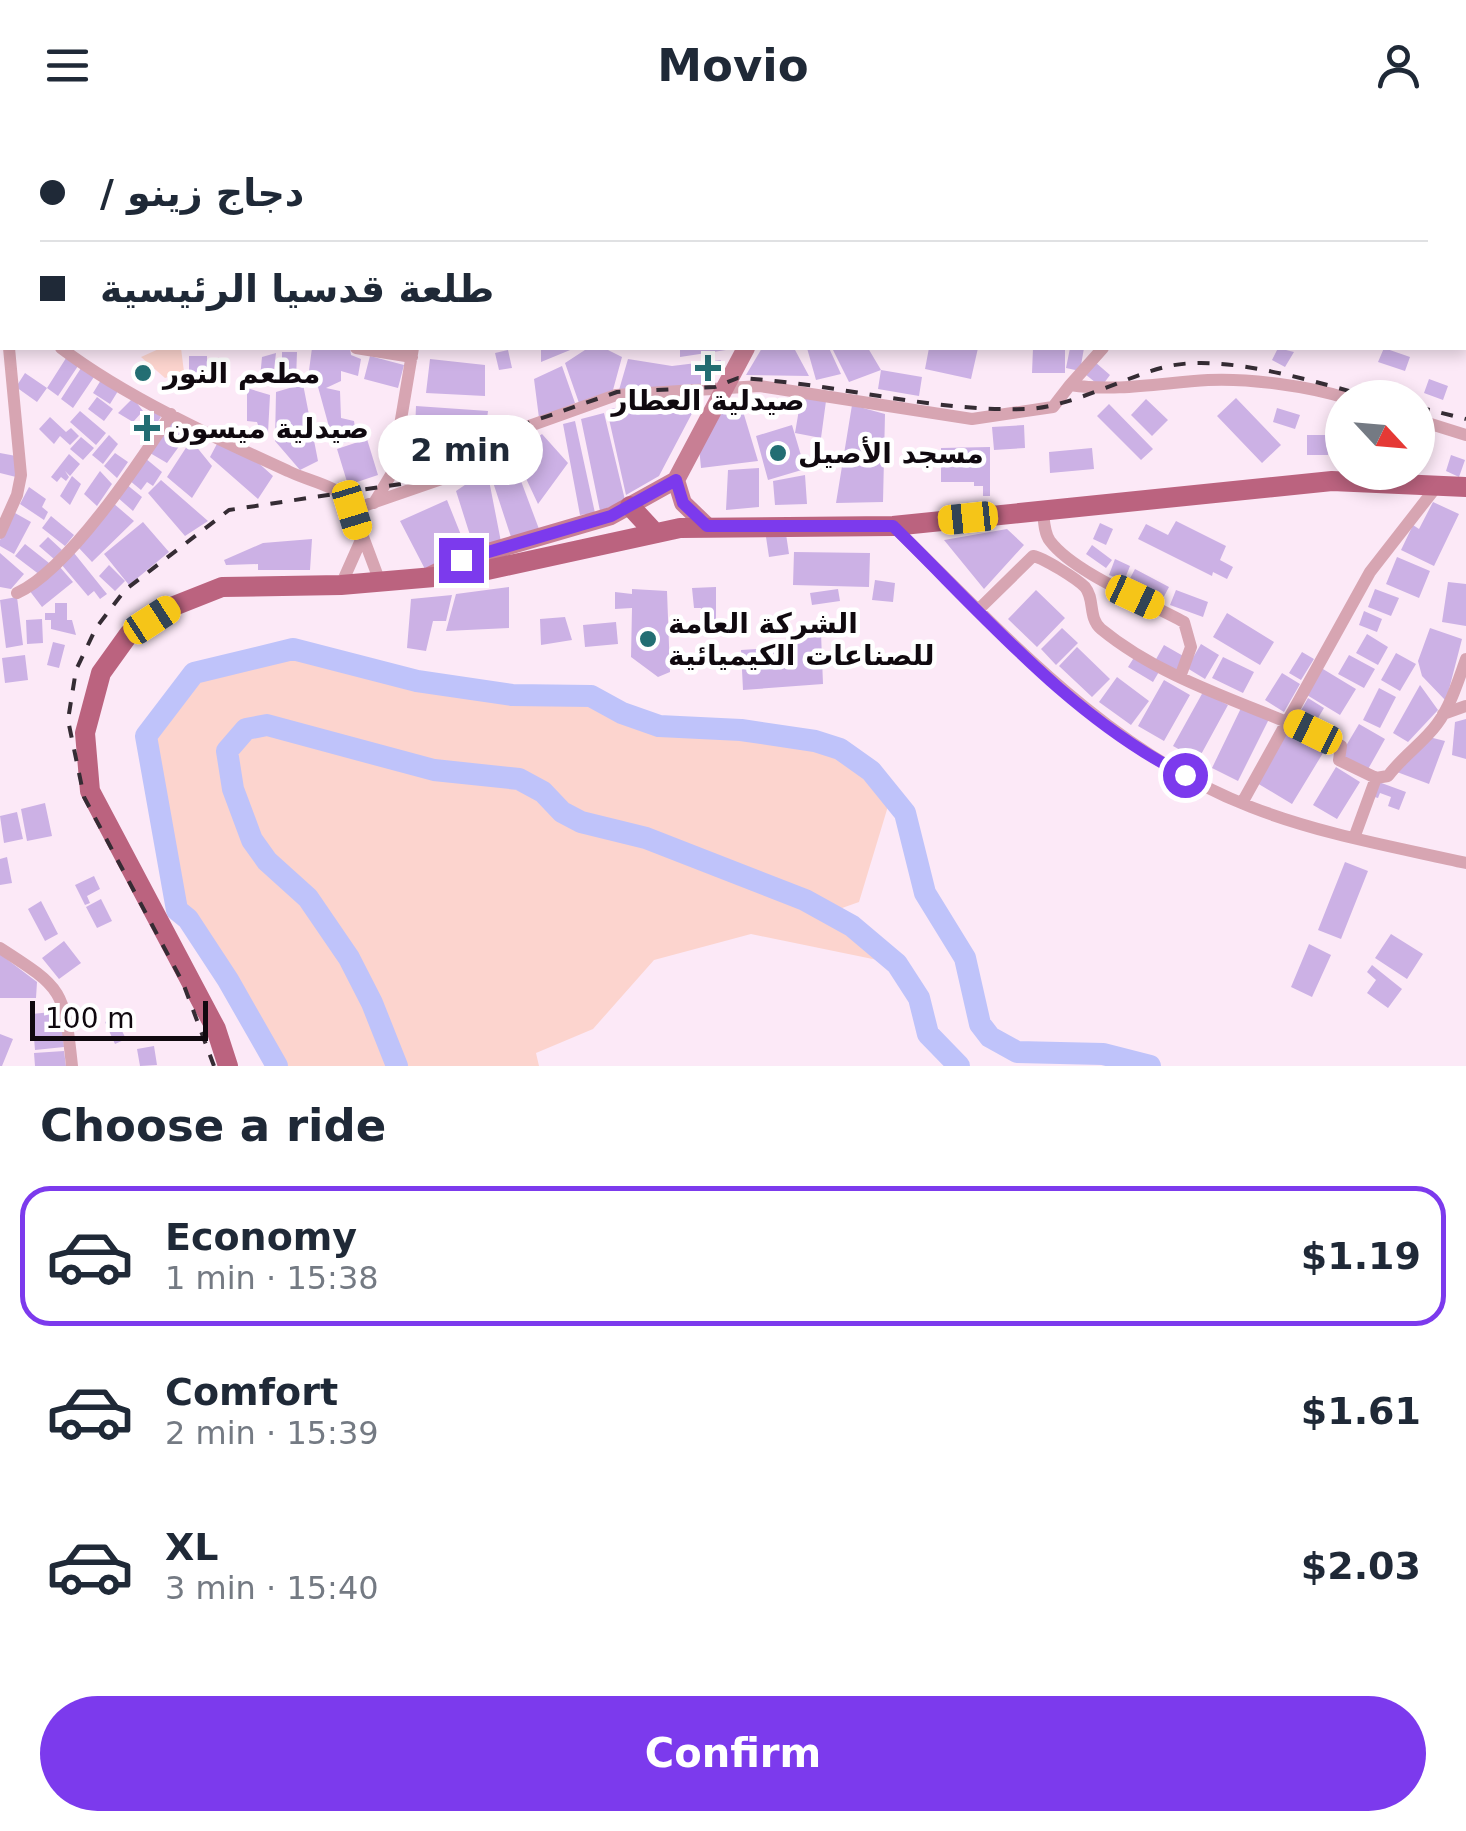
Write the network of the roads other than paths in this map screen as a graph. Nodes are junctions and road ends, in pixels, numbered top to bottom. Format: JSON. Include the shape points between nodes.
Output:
{"nodes":[{"id":1,"x":9,"y":350,"type":"edge"},
{"id":2,"x":64,"y":350,"type":"edge"},
{"id":3,"x":384,"y":350,"type":"edge"},
{"id":4,"x":745,"y":350,"type":"edge"},
{"id":5,"x":1100,"y":350,"type":"edge"},
{"id":6,"x":412,"y":352,"type":"edge"},
{"id":7,"x":1070,"y":385,"type":"junction"},
{"id":8,"x":723,"y":391,"type":"junction"},
{"id":9,"x":1325,"y":391,"type":"edge"},
{"id":10,"x":172,"y":414,"type":"junction"},
{"id":11,"x":1435,"y":425,"type":"edge"},
{"id":12,"x":1466,"y":435,"type":"edge"},
{"id":13,"x":676,"y":480,"type":"junction"},
{"id":14,"x":1437,"y":486,"type":"junction"},
{"id":15,"x":1466,"y":488,"type":"edge"},
{"id":16,"x":374,"y":503,"type":"junction"},
{"id":17,"x":630,"y":506,"type":"junction"},
{"id":18,"x":352,"y":510,"type":"junction"},
{"id":19,"x":1043,"y":511,"type":"junction"},
{"id":20,"x":707,"y":526,"type":"junction"},
{"id":21,"x":893,"y":526,"type":"junction"},
{"id":22,"x":0,"y":532,"type":"edge"},
{"id":23,"x":655,"y":534,"type":"junction"},
{"id":24,"x":361,"y":540,"type":"junction"},
{"id":25,"x":426,"y":578,"type":"junction"},
{"id":26,"x":380,"y":582,"type":"junction"},
{"id":27,"x":341,"y":585,"type":"junction"},
{"id":28,"x":17,"y":593,"type":"dead end"},
{"id":29,"x":979,"y":610,"type":"junction"},
{"id":30,"x":1466,"y":659,"type":"edge"},
{"id":31,"x":1180,"y":677,"type":"junction"},
{"id":32,"x":1466,"y":706,"type":"edge"},
{"id":33,"x":1443,"y":714,"type":"junction"},
{"id":34,"x":1285,"y":718,"type":"junction"},
{"id":35,"x":1376,"y":778,"type":"junction"},
{"id":36,"x":1242,"y":803,"type":"junction"},
{"id":37,"x":1354,"y":838,"type":"junction"},
{"id":38,"x":1466,"y":863,"type":"edge"},
{"id":39,"x":0,"y":948,"type":"edge"},
{"id":40,"x":72,"y":1066,"type":"edge"},
{"id":41,"x":228,"y":1066,"type":"edge"}],
"edges":[{"from":1,"to":22,"type":"street","via":[[21,475]]},
{"from":2,"to":10,"type":"street"},
{"from":3,"to":6,"type":"street"},
{"from":4,"to":8,"type":"main road"},
{"from":5,"to":7,"type":"street"},
{"from":6,"to":16,"type":"street","via":[[392,473]]},
{"from":7,"to":8,"type":"street","via":[[1053,407],[972,419],[760,386]]},
{"from":7,"to":9,"type":"street","via":[[1107,390],[1212,380]]},
{"from":8,"to":13,"type":"main road"},
{"from":8,"to":16,"type":"street","via":[[616,395],[521,430],[450,476]]},
{"from":10,"to":18,"type":"street","via":[[342,493]]},
{"from":10,"to":28,"type":"street","via":[[66,554]]},
{"from":11,"to":12,"type":"street"},
{"from":13,"to":17,"type":"main road"},
{"from":13,"to":20,"type":"main road","via":[[683,503]]},
{"from":14,"to":15,"type":"main road"},
{"from":14,"to":19,"type":"main road","via":[[1332,481]]},
{"from":14,"to":34,"type":"street","via":[[1370,572]]},
{"from":16,"to":18,"type":"street"},
{"from":17,"to":23,"type":"main road"},
{"from":17,"to":25,"type":"main road","via":[[572,530],[461,560]]},
{"from":18,"to":24,"type":"street"},
{"from":19,"to":21,"type":"main road"},
{"from":19,"to":31,"type":"street","via":[[1050,540],[1071,558],[1184,622],[1192,646]]},
{"from":20,"to":21,"type":"main road"},
{"from":20,"to":23,"type":"main road"},
{"from":21,"to":29,"type":"street"},
{"from":23,"to":25,"type":"main road"},
{"from":24,"to":26,"type":"street"},
{"from":24,"to":27,"type":"street"},
{"from":25,"to":26,"type":"main road"},
{"from":26,"to":27,"type":"main road"},
{"from":27,"to":41,"type":"main road","via":[[222,587],[174,606],[130,634],[102,673],[85,734],[90,791],[216,1029]]},
{"from":29,"to":31,"type":"street","via":[[1034,556],[1045,558],[1086,588],[1096,626]]},
{"from":29,"to":36,"type":"street","via":[[1074,702],[1157,761]]},
{"from":30,"to":33,"type":"street"},
{"from":31,"to":34,"type":"street"},
{"from":32,"to":33,"type":"street"},
{"from":33,"to":35,"type":"street","via":[[1388,776]]},
{"from":34,"to":35,"type":"street","via":[[1341,746],[1339,760]]},
{"from":34,"to":36,"type":"street"},
{"from":35,"to":37,"type":"street"},
{"from":36,"to":37,"type":"street"},
{"from":37,"to":38,"type":"street"},
{"from":39,"to":40,"type":"street","via":[[49,980],[64,1004]]}]}
